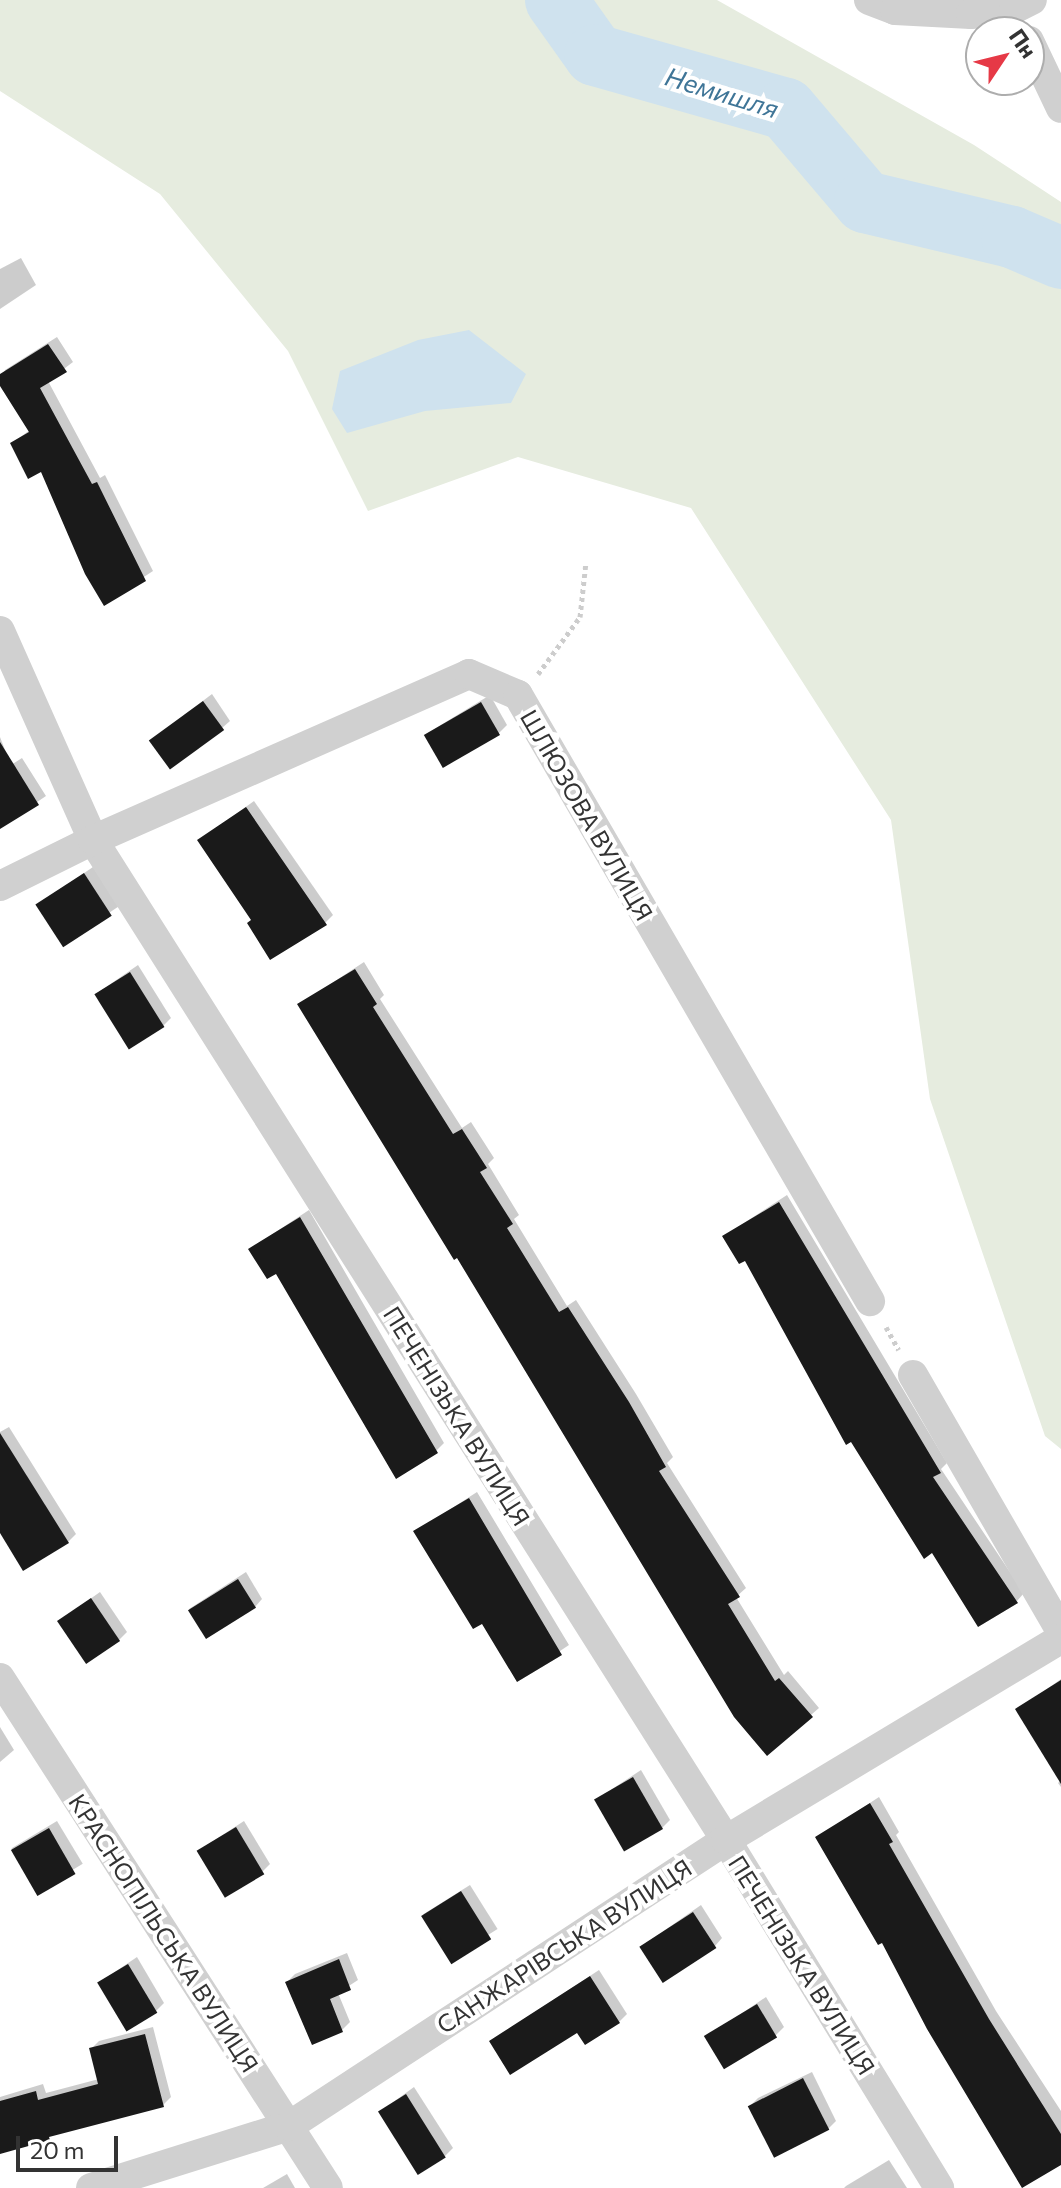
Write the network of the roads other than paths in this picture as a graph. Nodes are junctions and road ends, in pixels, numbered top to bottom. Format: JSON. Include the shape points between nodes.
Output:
{"nodes":[{"id":1,"x":869,"y":0,"type":"edge"},
{"id":2,"x":1023,"y":14,"type":"edge"},
{"id":3,"x":1045,"y":74,"type":"edge"},
{"id":4,"x":1061,"y":108,"type":"edge"},
{"id":5,"x":0,"y":631,"type":"edge"},
{"id":6,"x":93,"y":840,"type":"junction"},
{"id":7,"x":0,"y":886,"type":"edge"},
{"id":8,"x":877,"y":1312,"type":"road end"},
{"id":9,"x":906,"y":1363,"type":"road end"},
{"id":10,"x":1061,"y":1631,"type":"edge"},
{"id":11,"x":1061,"y":1639,"type":"edge"},
{"id":12,"x":0,"y":1678,"type":"edge"},
{"id":13,"x":726,"y":1840,"type":"junction"},
{"id":14,"x":289,"y":2126,"type":"junction"},
{"id":15,"x":91,"y":2188,"type":"edge"},
{"id":16,"x":328,"y":2188,"type":"edge"},
{"id":17,"x":939,"y":2188,"type":"edge"}],
"edges":[{"from":1,"to":2,"type":"street","via":[[910,11]]},
{"from":3,"to":4,"type":"street"},
{"from":5,"to":6,"type":"street","name":"ПЕЧЕНІЗЬКА ВУЛИЦЯ"},
{"from":6,"to":7,"type":"street","name":"ШЛЮЗОВА ВУЛИЦЯ"},
{"from":6,"to":8,"type":"street","name":"ШЛЮЗОВА ВУЛИЦЯ","via":[[469,674],[518,695]]},
{"from":6,"to":13,"type":"street","name":"ПЕЧЕНІЗЬКА ВУЛИЦЯ"},
{"from":9,"to":10,"type":"street"},
{"from":11,"to":13,"type":"street","name":"САНЖАРІВСЬКА ВУЛИЦЯ"},
{"from":12,"to":14,"type":"street","name":"КРАСНОПІЛЬСЬКА ВУЛИЦЯ"},
{"from":13,"to":14,"type":"street","name":"САНЖАРІВСЬКА ВУЛИЦЯ"},
{"from":13,"to":17,"type":"street","name":"ПЕЧЕНІЗЬКА ВУЛИЦЯ"},
{"from":14,"to":15,"type":"street","name":"САНЖАРІВСЬКА ВУЛИЦЯ"},
{"from":14,"to":16,"type":"street","name":"КРАСНОПІЛЬСЬКА ВУЛИЦЯ"}]}
